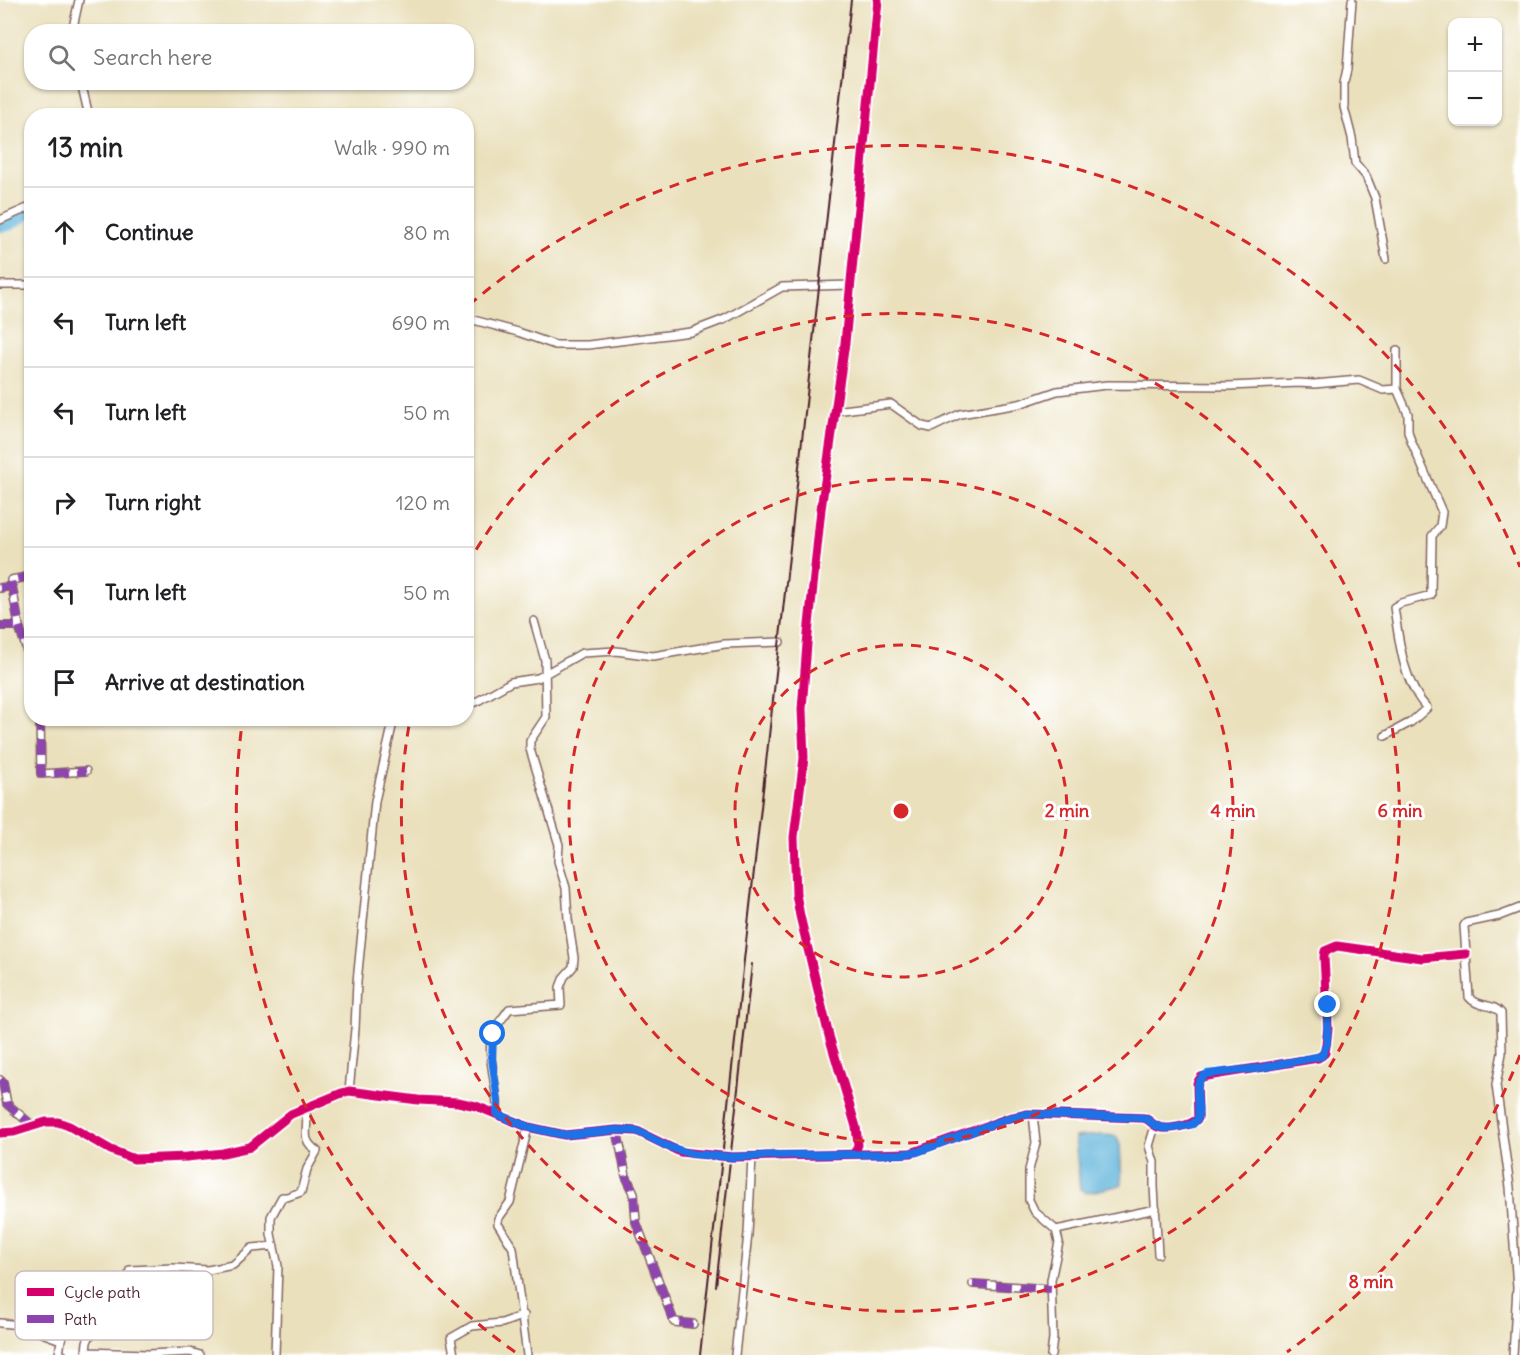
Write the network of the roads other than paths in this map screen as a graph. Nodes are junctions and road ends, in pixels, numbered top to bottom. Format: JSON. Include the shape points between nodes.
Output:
{"nodes":[{"id":1,"x":79,"y":0,"type":"edge"},
{"id":2,"x":878,"y":0,"type":"edge"},
{"id":3,"x":1352,"y":0,"type":"edge"},
{"id":4,"x":74,"y":24,"type":"edge"},
{"id":5,"x":83,"y":90,"type":"edge"},
{"id":6,"x":87,"y":108,"type":"edge"},
{"id":7,"x":24,"y":210,"type":"edge"},
{"id":8,"x":0,"y":220,"type":"edge"},
{"id":9,"x":1386,"y":259,"type":"dead end"},
{"id":10,"x":0,"y":285,"type":"edge"},
{"id":11,"x":24,"y":285,"type":"edge"},
{"id":12,"x":851,"y":285,"type":"junction"},
{"id":13,"x":474,"y":320,"type":"edge"},
{"id":14,"x":1397,"y":350,"type":"dead end"},
{"id":15,"x":1397,"y":389,"type":"junction"},
{"id":16,"x":835,"y":411,"type":"junction"},
{"id":17,"x":24,"y":578,"type":"edge"},
{"id":18,"x":12,"y":586,"type":"junction"},
{"id":19,"x":0,"y":588,"type":"edge"},
{"id":20,"x":534,"y":621,"type":"dead end"},
{"id":21,"x":0,"y":626,"type":"edge"},
{"id":22,"x":19,"y":626,"type":"junction"},
{"id":23,"x":24,"y":641,"type":"edge"},
{"id":24,"x":780,"y":642,"type":"dead end"},
{"id":25,"x":546,"y":673,"type":"junction"},
{"id":26,"x":474,"y":702,"type":"edge"},
{"id":27,"x":40,"y":726,"type":"edge"},
{"id":28,"x":392,"y":726,"type":"edge"},
{"id":29,"x":1385,"y":736,"type":"dead end"},
{"id":30,"x":86,"y":771,"type":"dead end"},
{"id":31,"x":1520,"y":908,"type":"edge"},
{"id":32,"x":1466,"y":954,"type":"junction"},
{"id":33,"x":0,"y":1080,"type":"edge"},
{"id":34,"x":349,"y":1091,"type":"junction"},
{"id":35,"x":305,"y":1108,"type":"junction"},
{"id":36,"x":497,"y":1114,"type":"junction"},
{"id":37,"x":1033,"y":1114,"type":"junction"},
{"id":38,"x":33,"y":1126,"type":"junction"},
{"id":39,"x":1155,"y":1126,"type":"junction"},
{"id":40,"x":528,"y":1127,"type":"junction"},
{"id":41,"x":617,"y":1130,"type":"junction"},
{"id":42,"x":0,"y":1133,"type":"edge"},
{"id":43,"x":854,"y":1154,"type":"junction"},
{"id":44,"x":752,"y":1157,"type":"junction"},
{"id":45,"x":1156,"y":1209,"type":"junction"},
{"id":46,"x":1056,"y":1230,"type":"junction"},
{"id":47,"x":274,"y":1246,"type":"junction"},
{"id":48,"x":1158,"y":1254,"type":"dead end"},
{"id":49,"x":130,"y":1271,"type":"edge"},
{"id":50,"x":974,"y":1284,"type":"dead end"},
{"id":51,"x":1051,"y":1289,"type":"junction"},
{"id":52,"x":524,"y":1315,"type":"junction"},
{"id":53,"x":0,"y":1323,"type":"edge"},
{"id":54,"x":15,"y":1324,"type":"edge"},
{"id":55,"x":693,"y":1324,"type":"dead end"},
{"id":56,"x":61,"y":1340,"type":"edge"},
{"id":57,"x":86,"y":1354,"type":"edge"},
{"id":58,"x":63,"y":1355,"type":"edge"},
{"id":59,"x":200,"y":1355,"type":"edge"},
{"id":60,"x":275,"y":1355,"type":"edge"},
{"id":61,"x":454,"y":1355,"type":"edge"},
{"id":62,"x":527,"y":1355,"type":"edge"},
{"id":63,"x":735,"y":1355,"type":"edge"},
{"id":64,"x":1051,"y":1355,"type":"edge"},
{"id":65,"x":1513,"y":1355,"type":"edge"}],
"edges":[{"from":1,"to":4,"type":"street"},
{"from":2,"to":12,"type":"street"},
{"from":3,"to":9,"type":"street","via":[[1344,107],[1355,163],[1366,176],[1375,198]]},
{"from":5,"to":6,"type":"street"},
{"from":7,"to":8,"type":"street"},
{"from":10,"to":11,"type":"street"},
{"from":12,"to":13,"type":"street","via":[[782,287],[725,319],[691,332],[588,345],[555,345]]},
{"from":12,"to":16,"type":"street"},
{"from":14,"to":15,"type":"street"},
{"from":15,"to":16,"type":"street","via":[[1383,390],[1359,380],[1229,386],[1107,385],[1057,391],[1019,404],[960,414],[931,428],[891,404]]},
{"from":15,"to":29,"type":"street","via":[[1408,414],[1411,441],[1443,512],[1440,526],[1432,536],[1431,596],[1394,607],[1406,667],[1417,698],[1427,708]]},
{"from":16,"to":43,"type":"street","via":[[807,644],[802,709],[804,758],[794,861],[804,938],[858,1133]]},
{"from":17,"to":18,"type":"street","via":[[11,580]]},
{"from":18,"to":19,"type":"street"},
{"from":18,"to":22,"type":"street"},
{"from":20,"to":25,"type":"street"},
{"from":21,"to":22,"type":"street"},
{"from":22,"to":23,"type":"street"},
{"from":24,"to":25,"type":"street","via":[[725,644],[653,656],[616,651],[582,653]]},
{"from":25,"to":26,"type":"street","via":[[511,682]]},
{"from":25,"to":36,"type":"street","via":[[546,717],[530,741],[530,749],[559,845],[558,861],[566,888],[574,958],[573,967],[560,987],[561,1005],[509,1010],[493,1034]]},
{"from":27,"to":30,"type":"street","via":[[41,774]]},
{"from":28,"to":34,"type":"street","via":[[375,801]]},
{"from":31,"to":32,"type":"street","via":[[1466,922]]},
{"from":32,"to":39,"type":"street","via":[[1422,958],[1329,948],[1324,957],[1328,1028],[1322,1056],[1207,1074],[1197,1083],[1196,1121],[1185,1126]]},
{"from":32,"to":65,"type":"street","via":[[1471,1000],[1502,1013],[1502,1053],[1496,1085],[1510,1187],[1516,1288]]},
{"from":33,"to":38,"type":"street","via":[[7,1104]]},
{"from":34,"to":35,"type":"street"},
{"from":34,"to":36,"type":"street","via":[[458,1102]]},
{"from":35,"to":38,"type":"street","via":[[284,1119],[250,1147],[187,1157],[134,1159],[58,1122]]},
{"from":35,"to":47,"type":"street","via":[[305,1139],[316,1151],[301,1192],[282,1197],[271,1218]]},
{"from":36,"to":40,"type":"street"},
{"from":37,"to":39,"type":"street","via":[[1144,1118]]},
{"from":37,"to":43,"type":"street","via":[[1009,1118],[917,1152]]},
{"from":37,"to":46,"type":"street","via":[[1036,1143],[1029,1170],[1029,1200],[1035,1212]]},
{"from":38,"to":42,"type":"street"},
{"from":39,"to":45,"type":"street","via":[[1149,1146],[1155,1162]]},
{"from":40,"to":41,"type":"street","via":[[565,1135]]},
{"from":40,"to":52,"type":"street","via":[[510,1202],[498,1219],[513,1248]]},
{"from":41,"to":44,"type":"street","via":[[637,1131],[692,1154]]},
{"from":41,"to":55,"type":"street","via":[[626,1176],[634,1193],[636,1222],[674,1322]]},
{"from":43,"to":44,"type":"street"},
{"from":44,"to":63,"type":"street"},
{"from":45,"to":46,"type":"street"},
{"from":45,"to":48,"type":"street"},
{"from":46,"to":51,"type":"street","via":[[1059,1242]]},
{"from":47,"to":49,"type":"street","via":[[252,1248],[233,1265],[208,1270]]},
{"from":47,"to":60,"type":"street","via":[[278,1266]]},
{"from":50,"to":51,"type":"street"},
{"from":51,"to":64,"type":"street"},
{"from":52,"to":61,"type":"street","via":[[502,1323],[472,1326],[451,1338]]},
{"from":52,"to":62,"type":"street"},
{"from":53,"to":54,"type":"street"},
{"from":56,"to":58,"type":"street","via":[[59,1353]]},
{"from":57,"to":59,"type":"street"}]}
